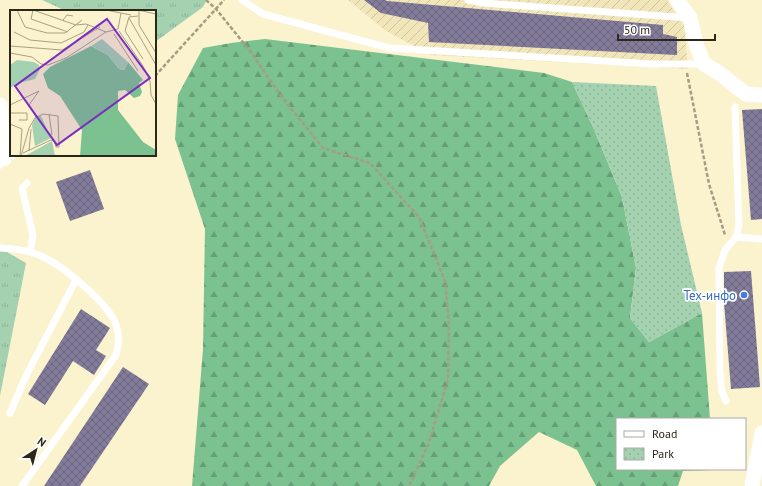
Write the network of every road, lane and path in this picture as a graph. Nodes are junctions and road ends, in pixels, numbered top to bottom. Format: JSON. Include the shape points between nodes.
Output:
{"nodes":[{"id":1,"x":206,"y":0,"type":"edge"},
{"id":2,"x":224,"y":0,"type":"edge"},
{"id":3,"x":242,"y":0,"type":"edge"},
{"id":4,"x":468,"y":0,"type":"edge"},
{"id":5,"x":676,"y":0,"type":"edge"},
{"id":6,"x":216,"y":10,"type":"junction"},
{"id":7,"x":690,"y":18,"type":"junction"},
{"id":8,"x":685,"y":64,"type":"junction"},
{"id":9,"x":704,"y":64,"type":"junction"},
{"id":10,"x":156,"y":75,"type":"edge"},
{"id":11,"x":762,"y":95,"type":"edge"},
{"id":12,"x":0,"y":105,"type":"edge"},
{"id":13,"x":10,"y":107,"type":"edge"},
{"id":14,"x":736,"y":108,"type":"dead end"},
{"id":15,"x":5,"y":160,"type":"edge"},
{"id":16,"x":27,"y":183,"type":"dead end"},
{"id":17,"x":736,"y":237,"type":"junction"},
{"id":18,"x":762,"y":239,"type":"edge"},
{"id":19,"x":729,"y":246,"type":"junction"},
{"id":20,"x":0,"y":248,"type":"edge"},
{"id":21,"x":30,"y":252,"type":"junction"},
{"id":22,"x":76,"y":280,"type":"junction"},
{"id":23,"x":726,"y":401,"type":"dead end"},
{"id":24,"x":10,"y":412,"type":"dead end"},
{"id":25,"x":762,"y":433,"type":"edge"},
{"id":26,"x":22,"y":486,"type":"edge"},
{"id":27,"x":409,"y":486,"type":"edge"},
{"id":28,"x":752,"y":486,"type":"edge"}],
"edges":[{"from":1,"to":6,"type":"path"},
{"from":2,"to":6,"type":"path"},
{"from":3,"to":8,"type":"lane","via":[[263,14],[389,48]]},
{"from":4,"to":7,"type":"lane"},
{"from":5,"to":7,"type":"street"},
{"from":6,"to":10,"type":"path"},
{"from":6,"to":27,"type":"path","via":[[323,148],[370,163],[419,217],[445,281],[450,324],[448,380],[428,445]]},
{"from":7,"to":9,"type":"street"},
{"from":8,"to":9,"type":"lane"},
{"from":8,"to":19,"type":"path","via":[[709,184]]},
{"from":9,"to":11,"type":"street","via":[[719,72],[746,94]]},
{"from":12,"to":13,"type":"street"},
{"from":12,"to":15,"type":"street"},
{"from":14,"to":17,"type":"lane","via":[[739,224]]},
{"from":16,"to":21,"type":"lane","via":[[22,189],[33,235]]},
{"from":17,"to":18,"type":"lane"},
{"from":17,"to":19,"type":"lane"},
{"from":19,"to":23,"type":"lane","via":[[719,268],[720,372],[722,392]]},
{"from":20,"to":21,"type":"lane"},
{"from":21,"to":22,"type":"lane","via":[[44,257]]},
{"from":22,"to":24,"type":"lane"},
{"from":22,"to":26,"type":"lane","via":[[110,313],[116,324],[119,334],[116,355]]},
{"from":25,"to":28,"type":"street"}]}
